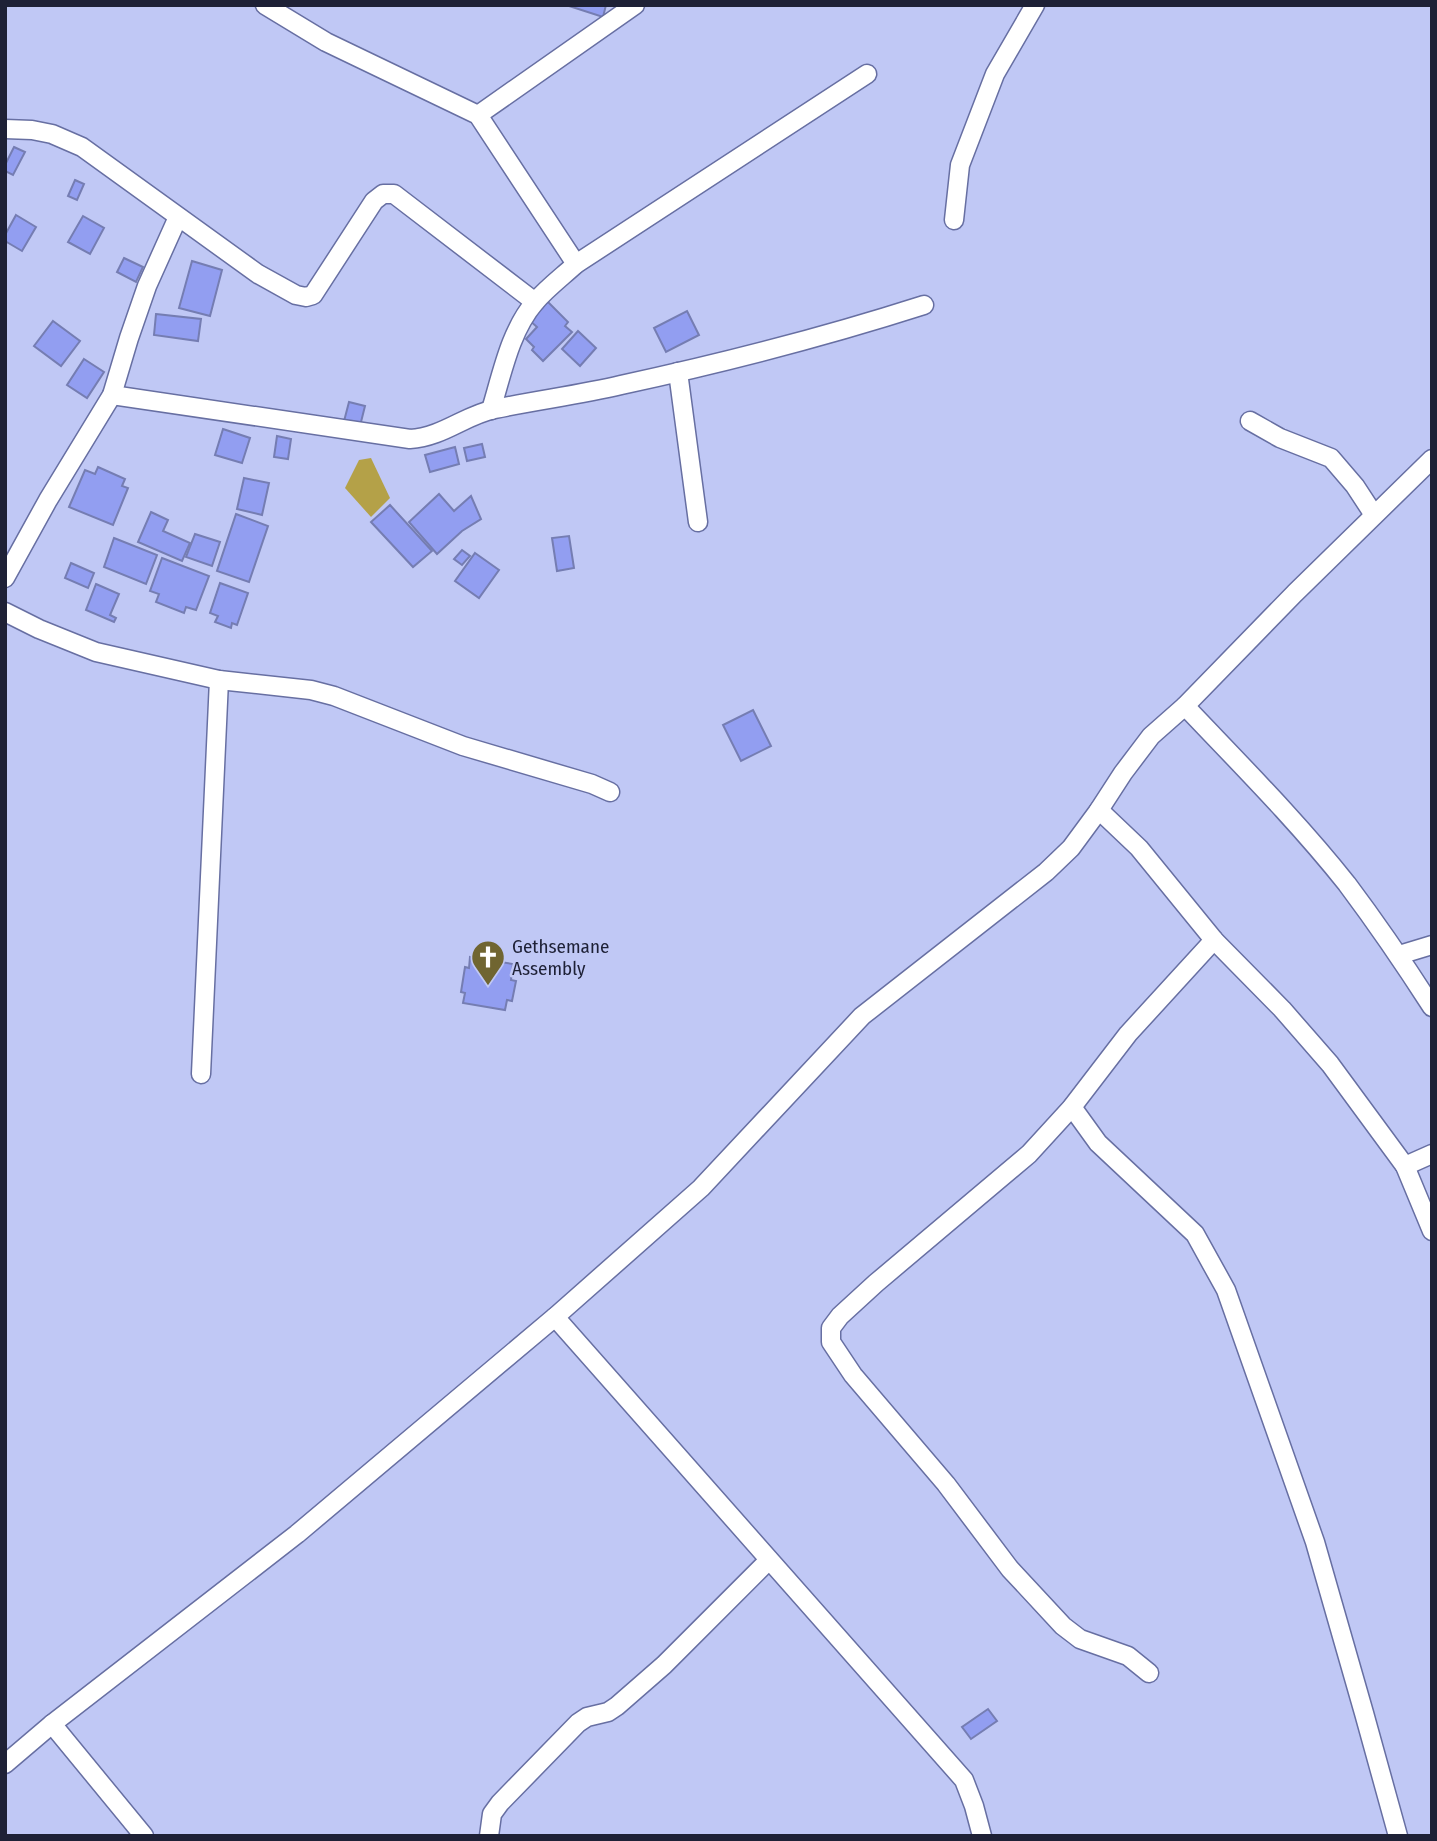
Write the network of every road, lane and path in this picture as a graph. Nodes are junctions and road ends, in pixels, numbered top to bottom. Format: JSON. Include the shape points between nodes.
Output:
{"nodes":[{"id":1,"x":265,"y":5,"type":"edge"},
{"id":2,"x":635,"y":5,"type":"edge"},
{"id":3,"x":1035,"y":5,"type":"edge"},
{"id":4,"x":867,"y":74,"type":"dead end"},
{"id":5,"x":478,"y":115,"type":"junction"},
{"id":6,"x":5,"y":129,"type":"edge"},
{"id":7,"x":178,"y":217,"type":"junction"},
{"id":8,"x":954,"y":220,"type":"dead end"},
{"id":9,"x":576,"y":264,"type":"junction"},
{"id":10,"x":535,"y":302,"type":"junction"},
{"id":11,"x":924,"y":305,"type":"dead end"},
{"id":12,"x":678,"y":372,"type":"junction"},
{"id":13,"x":112,"y":395,"type":"junction"},
{"id":14,"x":491,"y":410,"type":"junction"},
{"id":15,"x":1250,"y":421,"type":"dead end"},
{"id":16,"x":1432,"y":459,"type":"edge"},
{"id":17,"x":1374,"y":515,"type":"junction"},
{"id":18,"x":698,"y":522,"type":"dead end"},
{"id":19,"x":5,"y":578,"type":"edge"},
{"id":20,"x":5,"y":612,"type":"edge"},
{"id":21,"x":219,"y":680,"type":"junction"},
{"id":22,"x":1185,"y":706,"type":"junction"},
{"id":23,"x":610,"y":792,"type":"dead end"},
{"id":24,"x":1099,"y":810,"type":"junction"},
{"id":25,"x":1214,"y":940,"type":"junction"},
{"id":26,"x":1432,"y":945,"type":"edge"},
{"id":27,"x":1399,"y":955,"type":"junction"},
{"id":28,"x":1432,"y":1007,"type":"edge"},
{"id":29,"x":201,"y":1074,"type":"dead end"},
{"id":30,"x":1072,"y":1108,"type":"junction"},
{"id":31,"x":1432,"y":1154,"type":"edge"},
{"id":32,"x":1405,"y":1166,"type":"junction"},
{"id":33,"x":1432,"y":1231,"type":"edge"},
{"id":34,"x":555,"y":1317,"type":"junction"},
{"id":35,"x":769,"y":1560,"type":"junction"},
{"id":36,"x":1149,"y":1673,"type":"dead end"},
{"id":37,"x":52,"y":1724,"type":"junction"},
{"id":38,"x":5,"y":1764,"type":"edge"},
{"id":39,"x":144,"y":1836,"type":"edge"},
{"id":40,"x":489,"y":1836,"type":"edge"},
{"id":41,"x":982,"y":1836,"type":"edge"},
{"id":42,"x":1398,"y":1836,"type":"edge"}],
"edges":[{"from":1,"to":5,"type":"street","via":[[326,42]]},
{"from":2,"to":5,"type":"street"},
{"from":3,"to":8,"type":"street","via":[[995,74],[960,165]]},
{"from":4,"to":9,"type":"street"},
{"from":5,"to":9,"type":"street"},
{"from":6,"to":7,"type":"street","via":[[52,134],[82,147]]},
{"from":7,"to":10,"type":"street","via":[[258,274],[306,297],[313,295],[374,201],[383,194],[394,194]]},
{"from":7,"to":13,"type":"street","via":[[147,286]]},
{"from":9,"to":10,"type":"street"},
{"from":10,"to":14,"type":"street","via":[[510,350]]},
{"from":11,"to":12,"type":"street","via":[[829,335]]},
{"from":12,"to":14,"type":"street"},
{"from":12,"to":18,"type":"street"},
{"from":13,"to":14,"type":"street","via":[[410,439],[435,435]]},
{"from":13,"to":19,"type":"street"},
{"from":15,"to":17,"type":"street","via":[[1331,458]]},
{"from":16,"to":17,"type":"street"},
{"from":17,"to":22,"type":"street"},
{"from":20,"to":21,"type":"street","via":[[96,652]]},
{"from":21,"to":23,"type":"street","via":[[334,696],[463,746]]},
{"from":21,"to":29,"type":"street"},
{"from":22,"to":24,"type":"street","via":[[1151,736]]},
{"from":22,"to":27,"type":"street","via":[[1290,817]]},
{"from":24,"to":25,"type":"street","via":[[1155,866]]},
{"from":24,"to":34,"type":"street","via":[[1046,872],[862,1016],[701,1188]]},
{"from":25,"to":30,"type":"street","via":[[1128,1034]]},
{"from":25,"to":32,"type":"street","via":[[1329,1064]]},
{"from":26,"to":27,"type":"street"},
{"from":27,"to":28,"type":"street"},
{"from":30,"to":36,"type":"street","via":[[1029,1154],[840,1316],[831,1328],[831,1342],[1010,1569],[1063,1626],[1080,1639],[1128,1656]]},
{"from":30,"to":42,"type":"street","via":[[1098,1143],[1195,1234],[1226,1290],[1315,1542]]},
{"from":31,"to":32,"type":"street"},
{"from":32,"to":33,"type":"street"},
{"from":34,"to":35,"type":"street"},
{"from":34,"to":37,"type":"street","via":[[297,1534]]},
{"from":35,"to":40,"type":"street","via":[[617,1706],[578,1723],[500,1803],[492,1814]]},
{"from":35,"to":41,"type":"street","via":[[964,1780]]},
{"from":37,"to":38,"type":"street"},
{"from":37,"to":39,"type":"street"}]}
